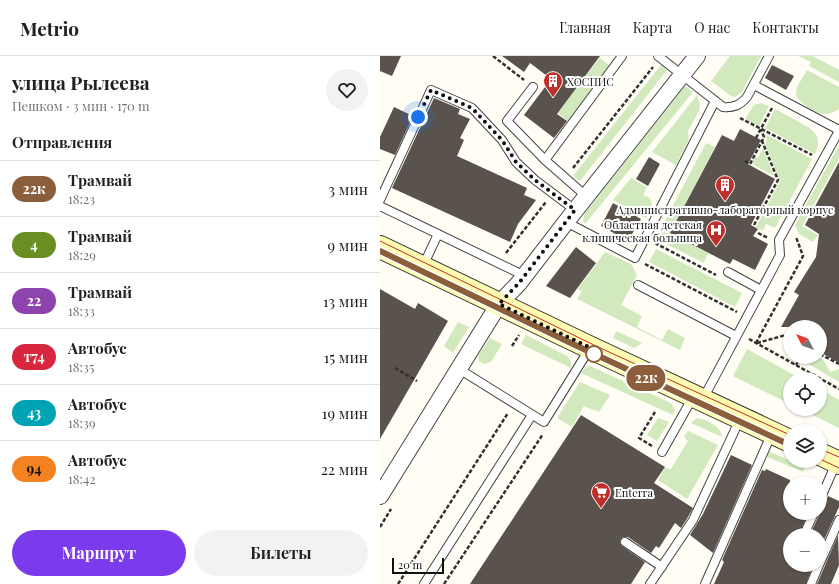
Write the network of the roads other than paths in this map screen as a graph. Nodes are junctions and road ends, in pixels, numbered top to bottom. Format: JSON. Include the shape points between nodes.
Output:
{"nodes":[{"id":1,"x":622,"y":56,"type":"edge"},
{"id":2,"x":698,"y":56,"type":"edge"},
{"id":3,"x":769,"y":56,"type":"edge"},
{"id":4,"x":660,"y":57,"type":"edge"},
{"id":5,"x":682,"y":75,"type":"junction"},
{"id":6,"x":754,"y":85,"type":"junction"},
{"id":7,"x":533,"y":87,"type":"road end"},
{"id":8,"x":715,"y":101,"type":"junction"},
{"id":9,"x":839,"y":131,"type":"edge"},
{"id":10,"x":545,"y":160,"type":"junction"},
{"id":11,"x":586,"y":196,"type":"junction"},
{"id":12,"x":380,"y":200,"type":"edge"},
{"id":13,"x":380,"y":206,"type":"edge"},
{"id":14,"x":570,"y":216,"type":"junction"},
{"id":15,"x":438,"y":234,"type":"junction"},
{"id":16,"x":380,"y":247,"type":"edge"},
{"id":17,"x":423,"y":267,"type":"junction"},
{"id":18,"x":728,"y":272,"type":"dead end"},
{"id":19,"x":525,"y":276,"type":"junction"},
{"id":20,"x":638,"y":285,"type":"dead end"},
{"id":21,"x":761,"y":290,"type":"junction"},
{"id":22,"x":499,"y":304,"type":"junction"},
{"id":23,"x":737,"y":335,"type":"junction"},
{"id":24,"x":591,"y":348,"type":"junction"},
{"id":25,"x":458,"y":369,"type":"junction"},
{"id":26,"x":698,"y":398,"type":"junction"},
{"id":27,"x":532,"y":415,"type":"junction"},
{"id":28,"x":740,"y":418,"type":"junction"},
{"id":29,"x":781,"y":436,"type":"edge"},
{"id":30,"x":662,"y":452,"type":"road end"},
{"id":31,"x":832,"y":460,"type":"edge"},
{"id":32,"x":827,"y":477,"type":"edge"},
{"id":33,"x":380,"y":496,"type":"edge"},
{"id":34,"x":811,"y":520,"type":"edge"},
{"id":35,"x":839,"y":520,"type":"edge"},
{"id":36,"x":807,"y":528,"type":"dead end"},
{"id":37,"x":625,"y":542,"type":"dead end"},
{"id":38,"x":827,"y":548,"type":"edge"},
{"id":39,"x":662,"y":567,"type":"junction"},
{"id":40,"x":816,"y":572,"type":"edge"},
{"id":41,"x":424,"y":584,"type":"edge"},
{"id":42,"x":650,"y":584,"type":"edge"},
{"id":43,"x":705,"y":584,"type":"edge"},
{"id":44,"x":811,"y":584,"type":"edge"}],
"edges":[{"from":1,"to":10,"type":"lane"},
{"from":2,"to":5,"type":"street"},
{"from":3,"to":6,"type":"lane"},
{"from":4,"to":5,"type":"lane"},
{"from":5,"to":8,"type":"lane"},
{"from":5,"to":11,"type":"street"},
{"from":6,"to":8,"type":"lane","via":[[742,103],[736,106],[723,107]]},
{"from":6,"to":9,"type":"lane"},
{"from":7,"to":10,"type":"lane","via":[[508,121]]},
{"from":8,"to":14,"type":"lane","via":[[635,258]]},
{"from":9,"to":21,"type":"lane","via":[[780,240],[780,254]]},
{"from":10,"to":11,"type":"lane"},
{"from":11,"to":14,"type":"street"},
{"from":12,"to":14,"type":"lane","via":[[431,90],[472,108],[502,140],[516,162],[553,194]]},
{"from":13,"to":15,"type":"lane"},
{"from":14,"to":19,"type":"street"},
{"from":15,"to":17,"type":"lane"},
{"from":15,"to":19,"type":"lane"},
{"from":16,"to":17,"type":"street"},
{"from":17,"to":22,"type":"street"},
{"from":18,"to":21,"type":"lane"},
{"from":19,"to":22,"type":"street"},
{"from":20,"to":23,"type":"lane"},
{"from":21,"to":23,"type":"lane"},
{"from":22,"to":24,"type":"street"},
{"from":22,"to":25,"type":"street"},
{"from":23,"to":26,"type":"lane"},
{"from":24,"to":26,"type":"street"},
{"from":24,"to":27,"type":"lane","via":[[544,422]]},
{"from":25,"to":27,"type":"lane"},
{"from":25,"to":33,"type":"street"},
{"from":26,"to":28,"type":"street"},
{"from":26,"to":30,"type":"lane"},
{"from":27,"to":41,"type":"lane"},
{"from":28,"to":29,"type":"street"},
{"from":28,"to":39,"type":"lane","via":[[693,520]]},
{"from":29,"to":43,"type":"lane"},
{"from":31,"to":32,"type":"lane"},
{"from":34,"to":36,"type":"lane"},
{"from":35,"to":38,"type":"lane"},
{"from":37,"to":39,"type":"lane"},
{"from":39,"to":42,"type":"lane"},
{"from":40,"to":44,"type":"lane"}]}
